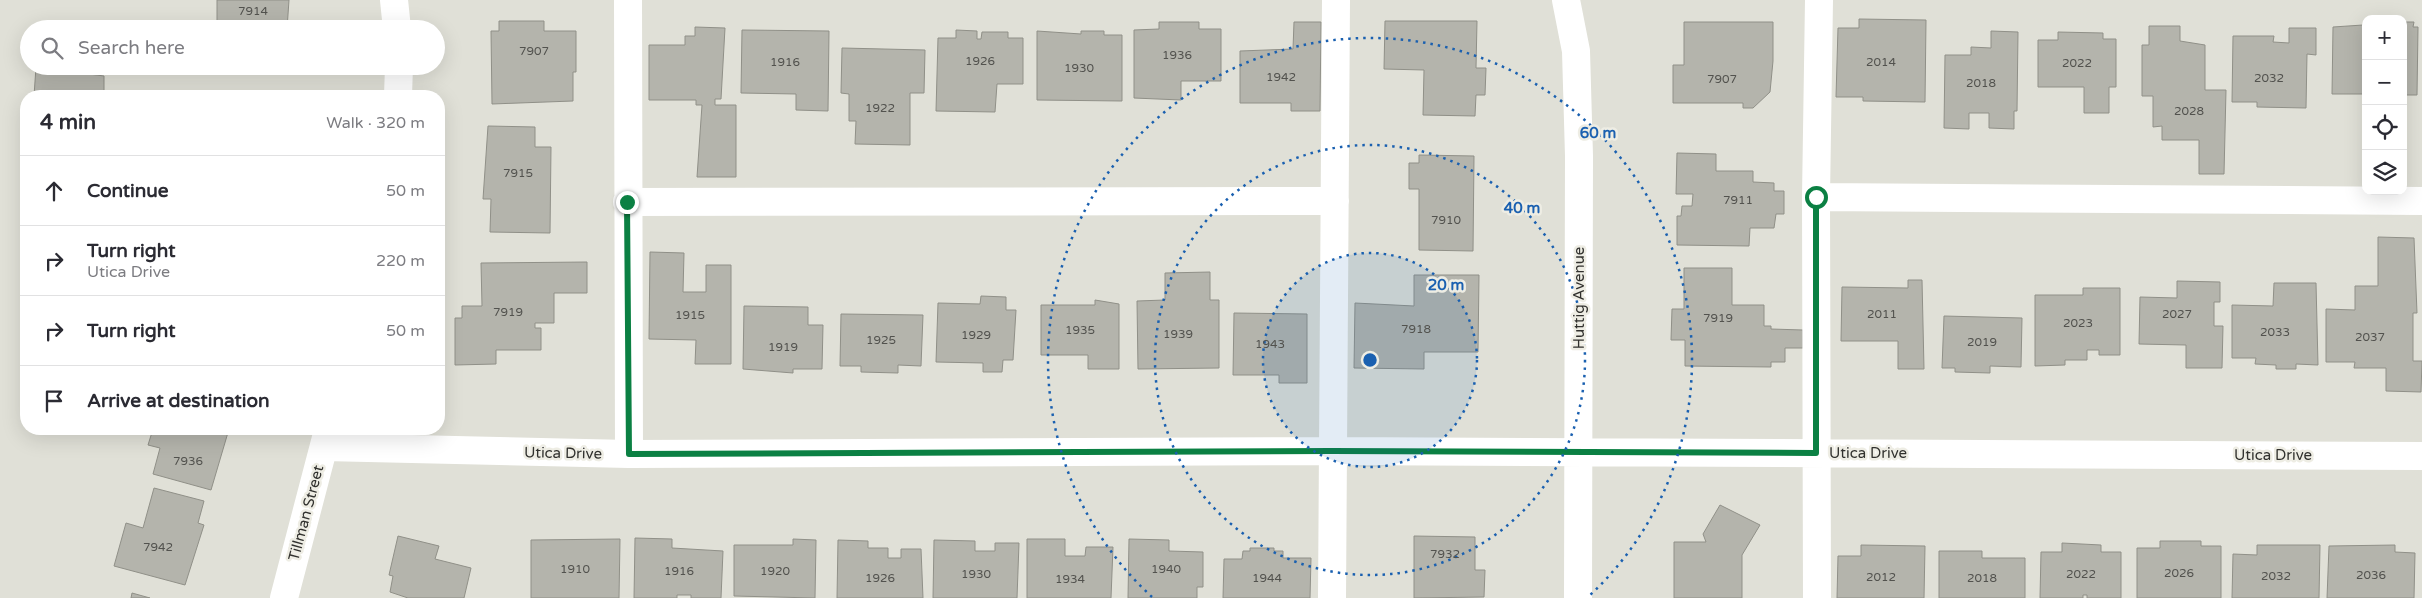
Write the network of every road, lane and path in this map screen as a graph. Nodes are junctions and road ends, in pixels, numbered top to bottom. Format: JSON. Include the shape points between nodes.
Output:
{"nodes":[{"id":1,"x":394,"y":0,"type":"edge"},
{"id":2,"x":628,"y":0,"type":"edge"},
{"id":3,"x":1336,"y":0,"type":"edge"},
{"id":4,"x":1566,"y":0,"type":"edge"},
{"id":5,"x":1819,"y":0,"type":"edge"},
{"id":6,"x":396,"y":20,"type":"edge"},
{"id":7,"x":399,"y":75,"type":"edge"},
{"id":8,"x":398,"y":90,"type":"edge"},
{"id":9,"x":1816,"y":197,"type":"junction"},
{"id":10,"x":1335,"y":201,"type":"junction"},
{"id":11,"x":627,"y":202,"type":"junction"},
{"id":12,"x":2422,"y":202,"type":"edge"},
{"id":13,"x":326,"y":438,"type":"edge"},
{"id":14,"x":1332,"y":451,"type":"junction"},
{"id":15,"x":1579,"y":453,"type":"junction"},
{"id":16,"x":1816,"y":453,"type":"junction"},
{"id":17,"x":629,"y":454,"type":"junction"},
{"id":18,"x":2422,"y":456,"type":"edge"},
{"id":19,"x":284,"y":598,"type":"edge"},
{"id":20,"x":1332,"y":598,"type":"edge"},
{"id":21,"x":1578,"y":598,"type":"edge"},
{"id":22,"x":1817,"y":598,"type":"edge"}],
"edges":[{"from":1,"to":6,"type":"street"},
{"from":2,"to":11,"type":"street"},
{"from":3,"to":10,"type":"street"},
{"from":4,"to":15,"type":"street","name":"Huttig Avenue","via":[[1576,51]]},
{"from":5,"to":9,"type":"street"},
{"from":7,"to":8,"type":"street"},
{"from":9,"to":12,"type":"street"},
{"from":9,"to":16,"type":"street"},
{"from":10,"to":11,"type":"street"},
{"from":10,"to":14,"type":"street"},
{"from":11,"to":17,"type":"street"},
{"from":13,"to":17,"type":"street","name":"Utica Drive"},
{"from":13,"to":19,"type":"street","name":"Tillman Street"},
{"from":14,"to":15,"type":"street","name":"Utica Drive"},
{"from":14,"to":17,"type":"street","name":"Utica Drive"},
{"from":14,"to":20,"type":"street"},
{"from":15,"to":16,"type":"street","name":"Utica Drive"},
{"from":15,"to":21,"type":"street","name":"Huttig Avenue"},
{"from":16,"to":18,"type":"street","name":"Utica Drive"},
{"from":16,"to":22,"type":"street"}]}
